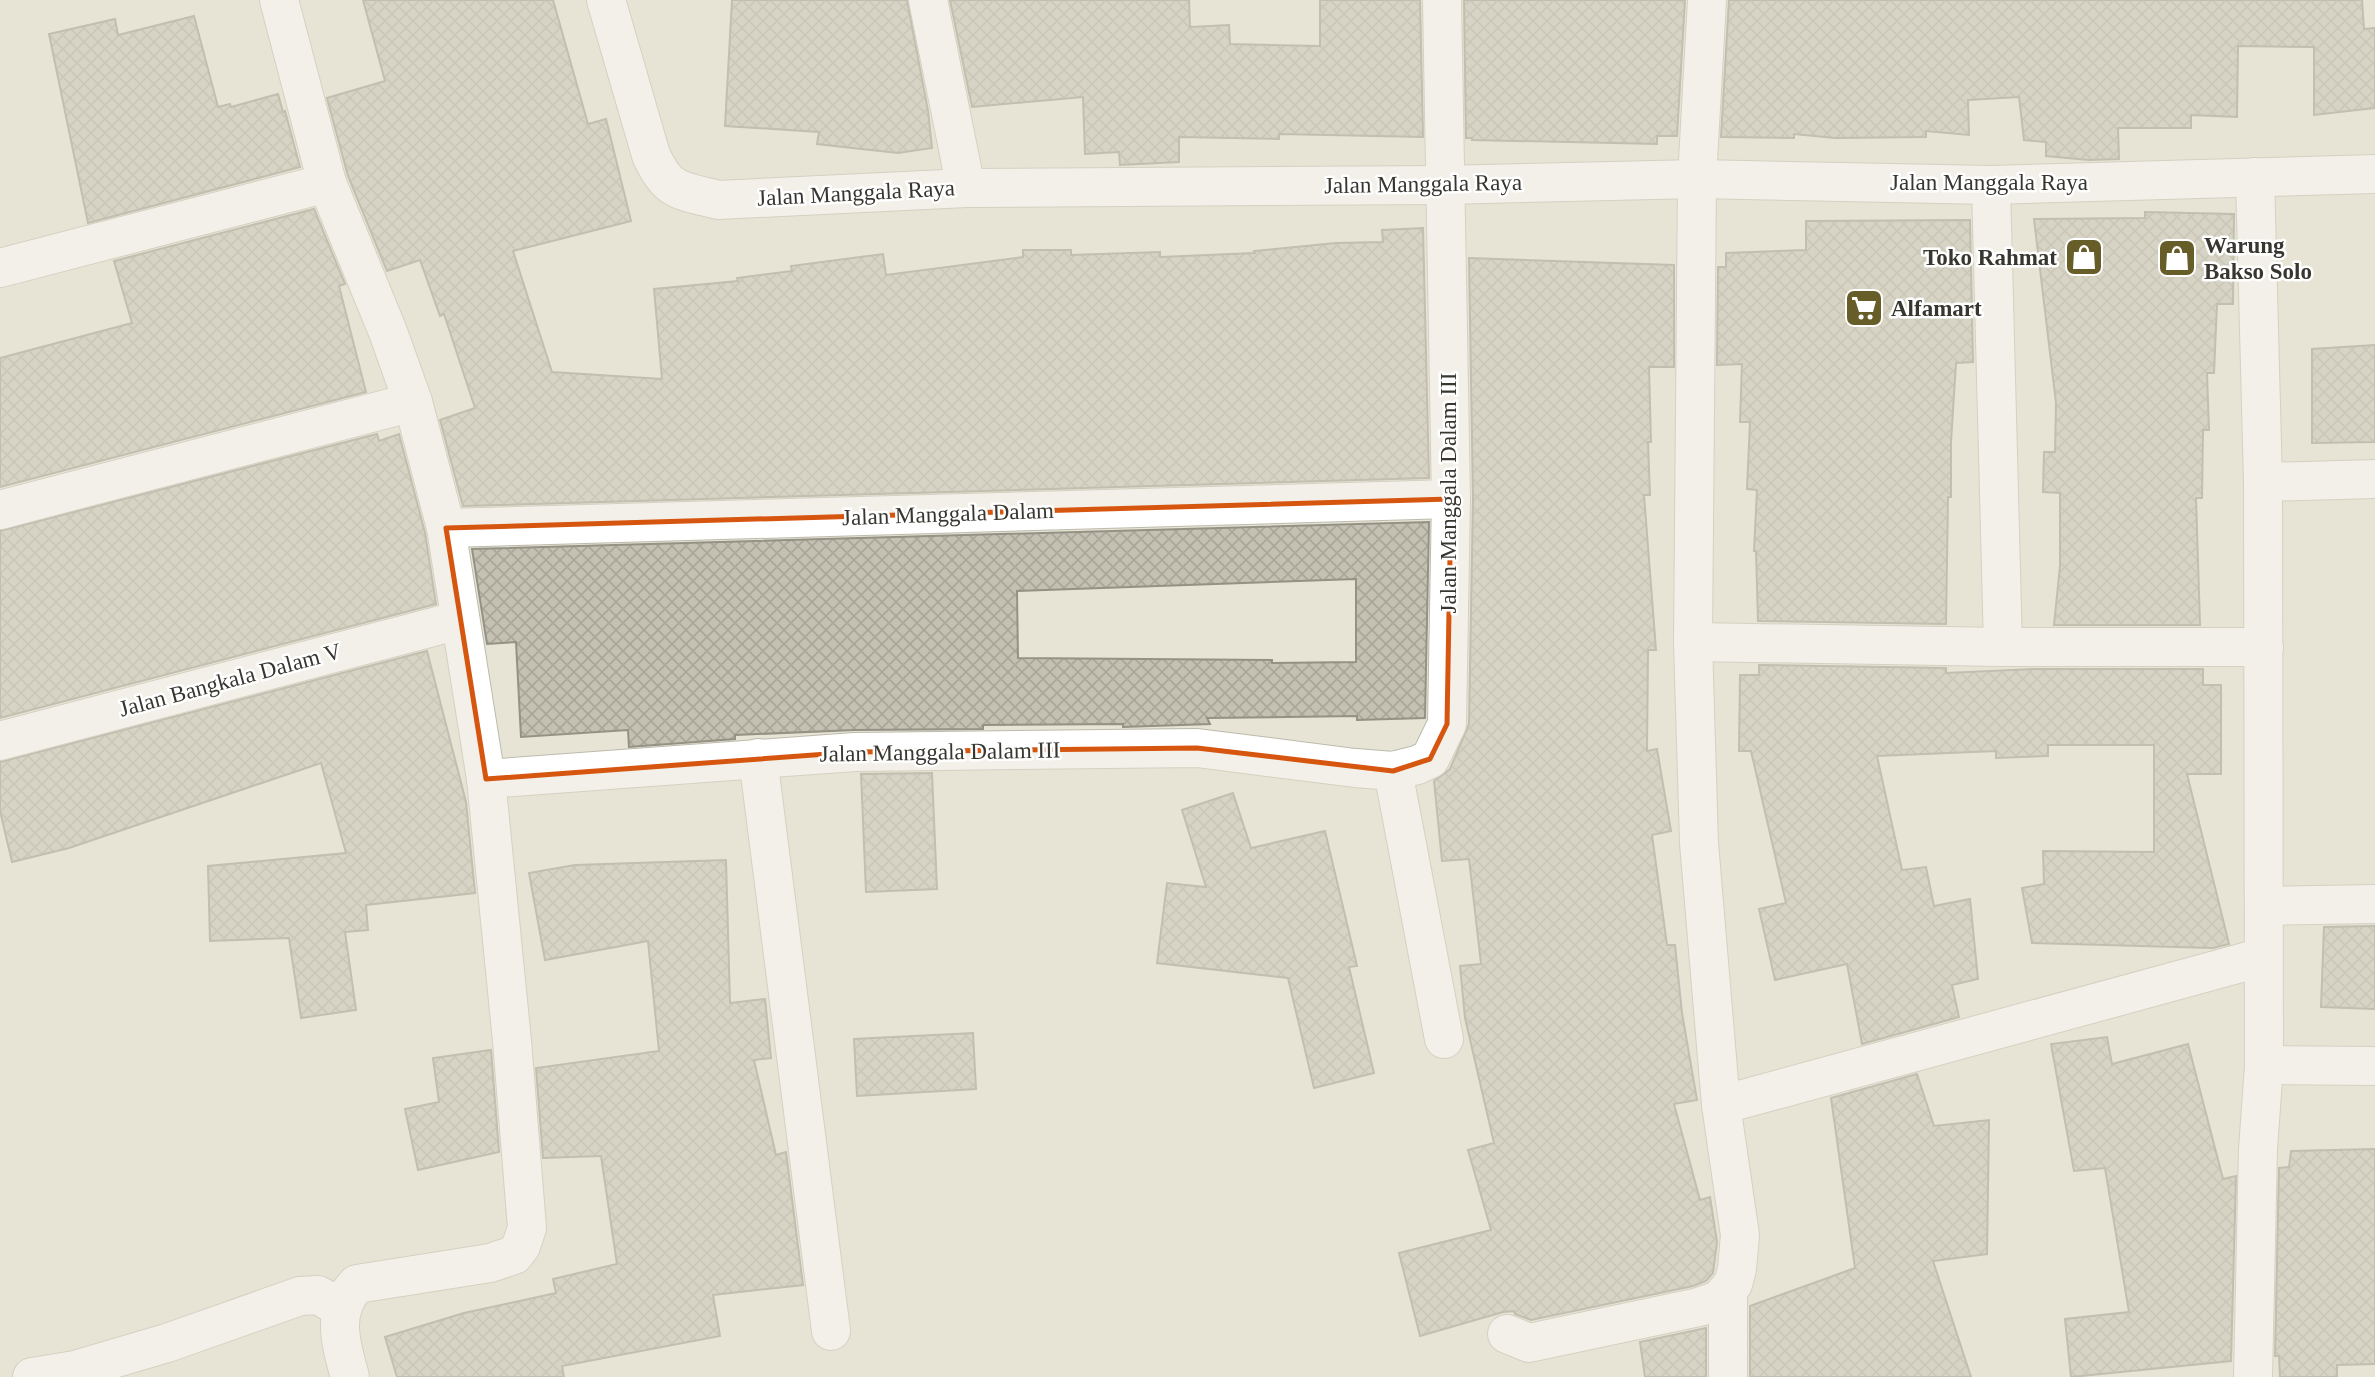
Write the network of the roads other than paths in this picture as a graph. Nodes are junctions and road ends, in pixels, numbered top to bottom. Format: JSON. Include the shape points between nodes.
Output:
{"nodes":[{"id":1,"x":279,"y":0,"type":"edge"},
{"id":2,"x":606,"y":0,"type":"edge"},
{"id":3,"x":928,"y":0,"type":"edge"},
{"id":4,"x":1442,"y":0,"type":"edge"},
{"id":5,"x":1707,"y":0,"type":"edge"},
{"id":6,"x":2375,"y":174,"type":"edge"},
{"id":7,"x":2255,"y":177,"type":"junction"},
{"id":8,"x":1697,"y":179,"type":"junction"},
{"id":9,"x":327,"y":183,"type":"junction"},
{"id":10,"x":1444,"y":185,"type":"junction"},
{"id":11,"x":1991,"y":185,"type":"junction"},
{"id":12,"x":966,"y":188,"type":"junction"},
{"id":13,"x":0,"y":268,"type":"edge"},
{"id":14,"x":413,"y":402,"type":"junction"},
{"id":15,"x":2375,"y":479,"type":"edge"},
{"id":16,"x":2263,"y":482,"type":"junction"},
{"id":17,"x":1451,"y":499,"type":"junction"},
{"id":18,"x":0,"y":510,"type":"edge"},
{"id":19,"x":446,"y":528,"type":"junction"},
{"id":20,"x":460,"y":620,"type":"junction"},
{"id":21,"x":1693,"y":642,"type":"junction"},
{"id":22,"x":2264,"y":647,"type":"junction"},
{"id":23,"x":2003,"y":648,"type":"junction"},
{"id":24,"x":0,"y":741,"type":"edge"},
{"id":25,"x":758,"y":758,"type":"junction"},
{"id":26,"x":1393,"y":771,"type":"junction"},
{"id":27,"x":486,"y":779,"type":"junction"},
{"id":28,"x":2375,"y":904,"type":"edge"},
{"id":29,"x":2264,"y":906,"type":"junction"},
{"id":30,"x":2263,"y":957,"type":"junction"},
{"id":31,"x":1444,"y":1040,"type":"dead end"},
{"id":32,"x":2264,"y":1065,"type":"junction"},
{"id":33,"x":2375,"y":1066,"type":"edge"},
{"id":34,"x":1721,"y":1105,"type":"junction"},
{"id":35,"x":1728,"y":1292,"type":"junction"},
{"id":36,"x":341,"y":1308,"type":"junction"},
{"id":37,"x":831,"y":1331,"type":"dead end"},
{"id":38,"x":1518,"y":1338,"type":"dead end"},
{"id":39,"x":32,"y":1377,"type":"edge"},
{"id":40,"x":350,"y":1377,"type":"edge"},
{"id":41,"x":1728,"y":1377,"type":"edge"},
{"id":42,"x":2253,"y":1377,"type":"edge"}],
"edges":[{"from":1,"to":9,"type":"street"},
{"from":2,"to":12,"type":"street","name":"Jalan Manggala Raya","via":[[651,155],[660,175],[679,190],[718,200]]},
{"from":3,"to":12,"type":"street"},
{"from":4,"to":10,"type":"street","name":"Jalan Manggala Dalam III"},
{"from":5,"to":8,"type":"street"},
{"from":6,"to":7,"type":"street","name":"Jalan Manggala Raya"},
{"from":7,"to":11,"type":"street","name":"Jalan Manggala Raya"},
{"from":7,"to":16,"type":"street"},
{"from":8,"to":10,"type":"street","name":"Jalan Manggala Raya"},
{"from":8,"to":11,"type":"street","name":"Jalan Manggala Raya"},
{"from":8,"to":21,"type":"street"},
{"from":9,"to":13,"type":"street"},
{"from":9,"to":14,"type":"street"},
{"from":10,"to":12,"type":"street","name":"Jalan Manggala Raya"},
{"from":10,"to":17,"type":"street","name":"Jalan Manggala Dalam III"},
{"from":11,"to":23,"type":"street"},
{"from":14,"to":18,"type":"street"},
{"from":14,"to":19,"type":"street"},
{"from":15,"to":16,"type":"street"},
{"from":16,"to":22,"type":"street"},
{"from":17,"to":19,"type":"street","name":"Jalan Manggala Dalam"},
{"from":17,"to":26,"type":"street","name":"Jalan Manggala Dalam III","via":[[1447,724],[1430,759]]},
{"from":19,"to":20,"type":"street"},
{"from":20,"to":24,"type":"street","name":"Jalan Bangkala Dalam V"},
{"from":20,"to":27,"type":"street"},
{"from":21,"to":23,"type":"street"},
{"from":21,"to":34,"type":"street","via":[[1699,843]]},
{"from":22,"to":23,"type":"street"},
{"from":22,"to":29,"type":"street"},
{"from":25,"to":26,"type":"street","name":"Jalan Manggala Dalam III","via":[[855,752],[1197,748]]},
{"from":25,"to":27,"type":"street","name":"Jalan Manggala Dalam III"},
{"from":25,"to":37,"type":"street"},
{"from":26,"to":31,"type":"street"},
{"from":27,"to":36,"type":"street","via":[[512,1041],[525,1238],[513,1255],[490,1263],[357,1284]]},
{"from":28,"to":29,"type":"street"},
{"from":29,"to":30,"type":"street"},
{"from":30,"to":32,"type":"street"},
{"from":30,"to":34,"type":"street"},
{"from":32,"to":33,"type":"street"},
{"from":32,"to":42,"type":"street"},
{"from":34,"to":35,"type":"street","via":[[1740,1235],[1737,1269]]},
{"from":35,"to":38,"type":"street","via":[[1699,1307]]},
{"from":35,"to":41,"type":"street"},
{"from":36,"to":39,"type":"street","via":[[318,1296],[300,1296],[167,1343],[75,1370]]},
{"from":36,"to":40,"type":"street"}]}
